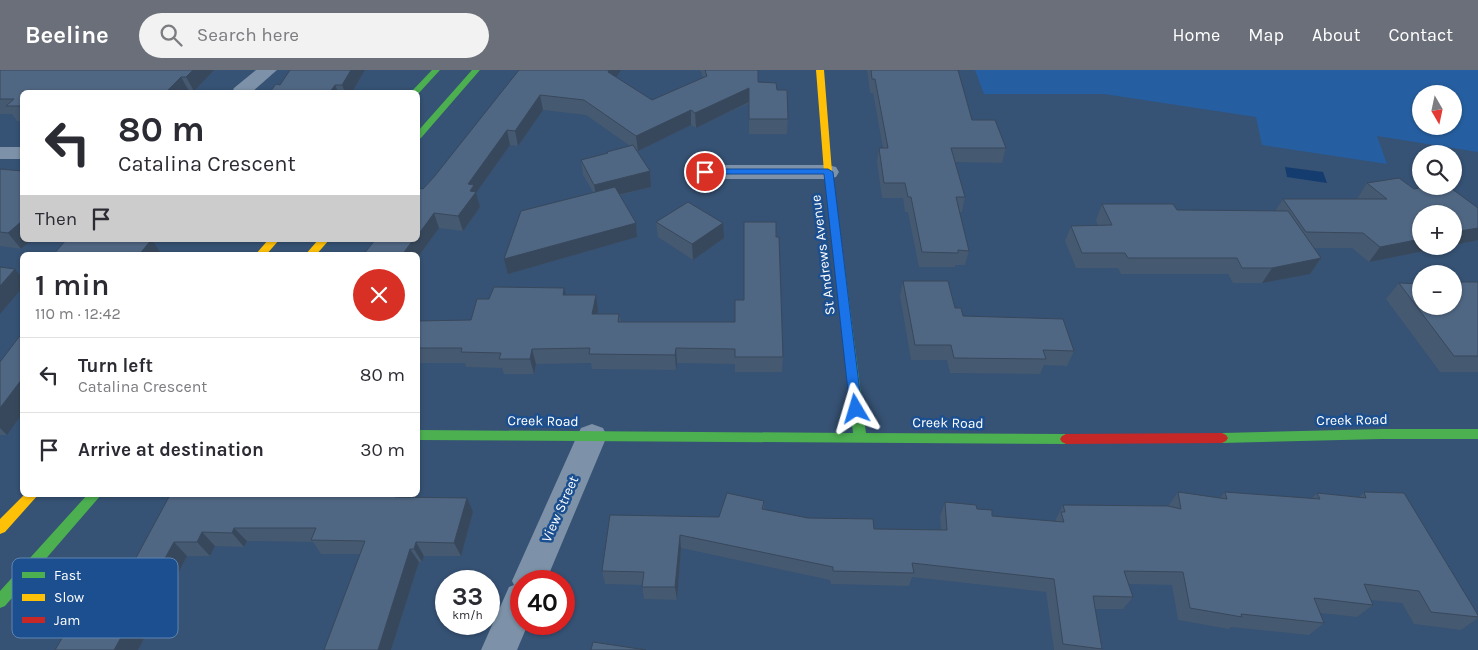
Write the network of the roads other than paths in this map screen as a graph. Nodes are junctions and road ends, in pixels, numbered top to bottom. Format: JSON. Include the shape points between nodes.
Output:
{"nodes":[{"id":1,"x":268,"y":70,"type":"edge"},
{"id":2,"x":436,"y":70,"type":"edge"},
{"id":3,"x":476,"y":70,"type":"edge"},
{"id":4,"x":820,"y":70,"type":"edge"},
{"id":5,"x":243,"y":90,"type":"edge"},
{"id":6,"x":416,"y":90,"type":"edge"},
{"id":7,"x":420,"y":134,"type":"edge"},
{"id":8,"x":0,"y":154,"type":"edge"},
{"id":9,"x":20,"y":154,"type":"edge"},
{"id":10,"x":705,"y":172,"type":"dead end"},
{"id":11,"x":828,"y":172,"type":"junction"},
{"id":12,"x":272,"y":242,"type":"edge"},
{"id":13,"x":322,"y":242,"type":"edge"},
{"id":14,"x":263,"y":252,"type":"edge"},
{"id":15,"x":313,"y":252,"type":"edge"},
{"id":16,"x":1478,"y":434,"type":"edge"},
{"id":17,"x":420,"y":435,"type":"edge"},
{"id":18,"x":592,"y":436,"type":"junction"},
{"id":19,"x":860,"y":436,"type":"junction"},
{"id":20,"x":30,"y":497,"type":"edge"},
{"id":21,"x":93,"y":497,"type":"edge"},
{"id":22,"x":0,"y":528,"type":"edge"},
{"id":23,"x":39,"y":558,"type":"edge"},
{"id":24,"x":534,"y":570,"type":"edge"},
{"id":25,"x":12,"y":588,"type":"edge"},
{"id":26,"x":0,"y":601,"type":"edge"},
{"id":27,"x":510,"y":623,"type":"edge"},
{"id":28,"x":498,"y":650,"type":"edge"}],
"edges":[{"from":1,"to":5,"type":"street"},
{"from":2,"to":6,"type":"street"},
{"from":3,"to":7,"type":"street"},
{"from":4,"to":11,"type":"street","name":"St Andrews Avenue"},
{"from":8,"to":9,"type":"street"},
{"from":10,"to":11,"type":"street"},
{"from":11,"to":19,"type":"street","name":"St Andrews Avenue"},
{"from":12,"to":14,"type":"street"},
{"from":13,"to":15,"type":"street"},
{"from":16,"to":19,"type":"street","name":"Creek Road","via":[[1145,440]]},
{"from":17,"to":18,"type":"street","name":"Creek Road"},
{"from":18,"to":19,"type":"street","name":"Creek Road"},
{"from":18,"to":24,"type":"street","name":"View Street"},
{"from":20,"to":22,"type":"street"},
{"from":21,"to":23,"type":"street"},
{"from":25,"to":26,"type":"street"},
{"from":27,"to":28,"type":"street"}]}
